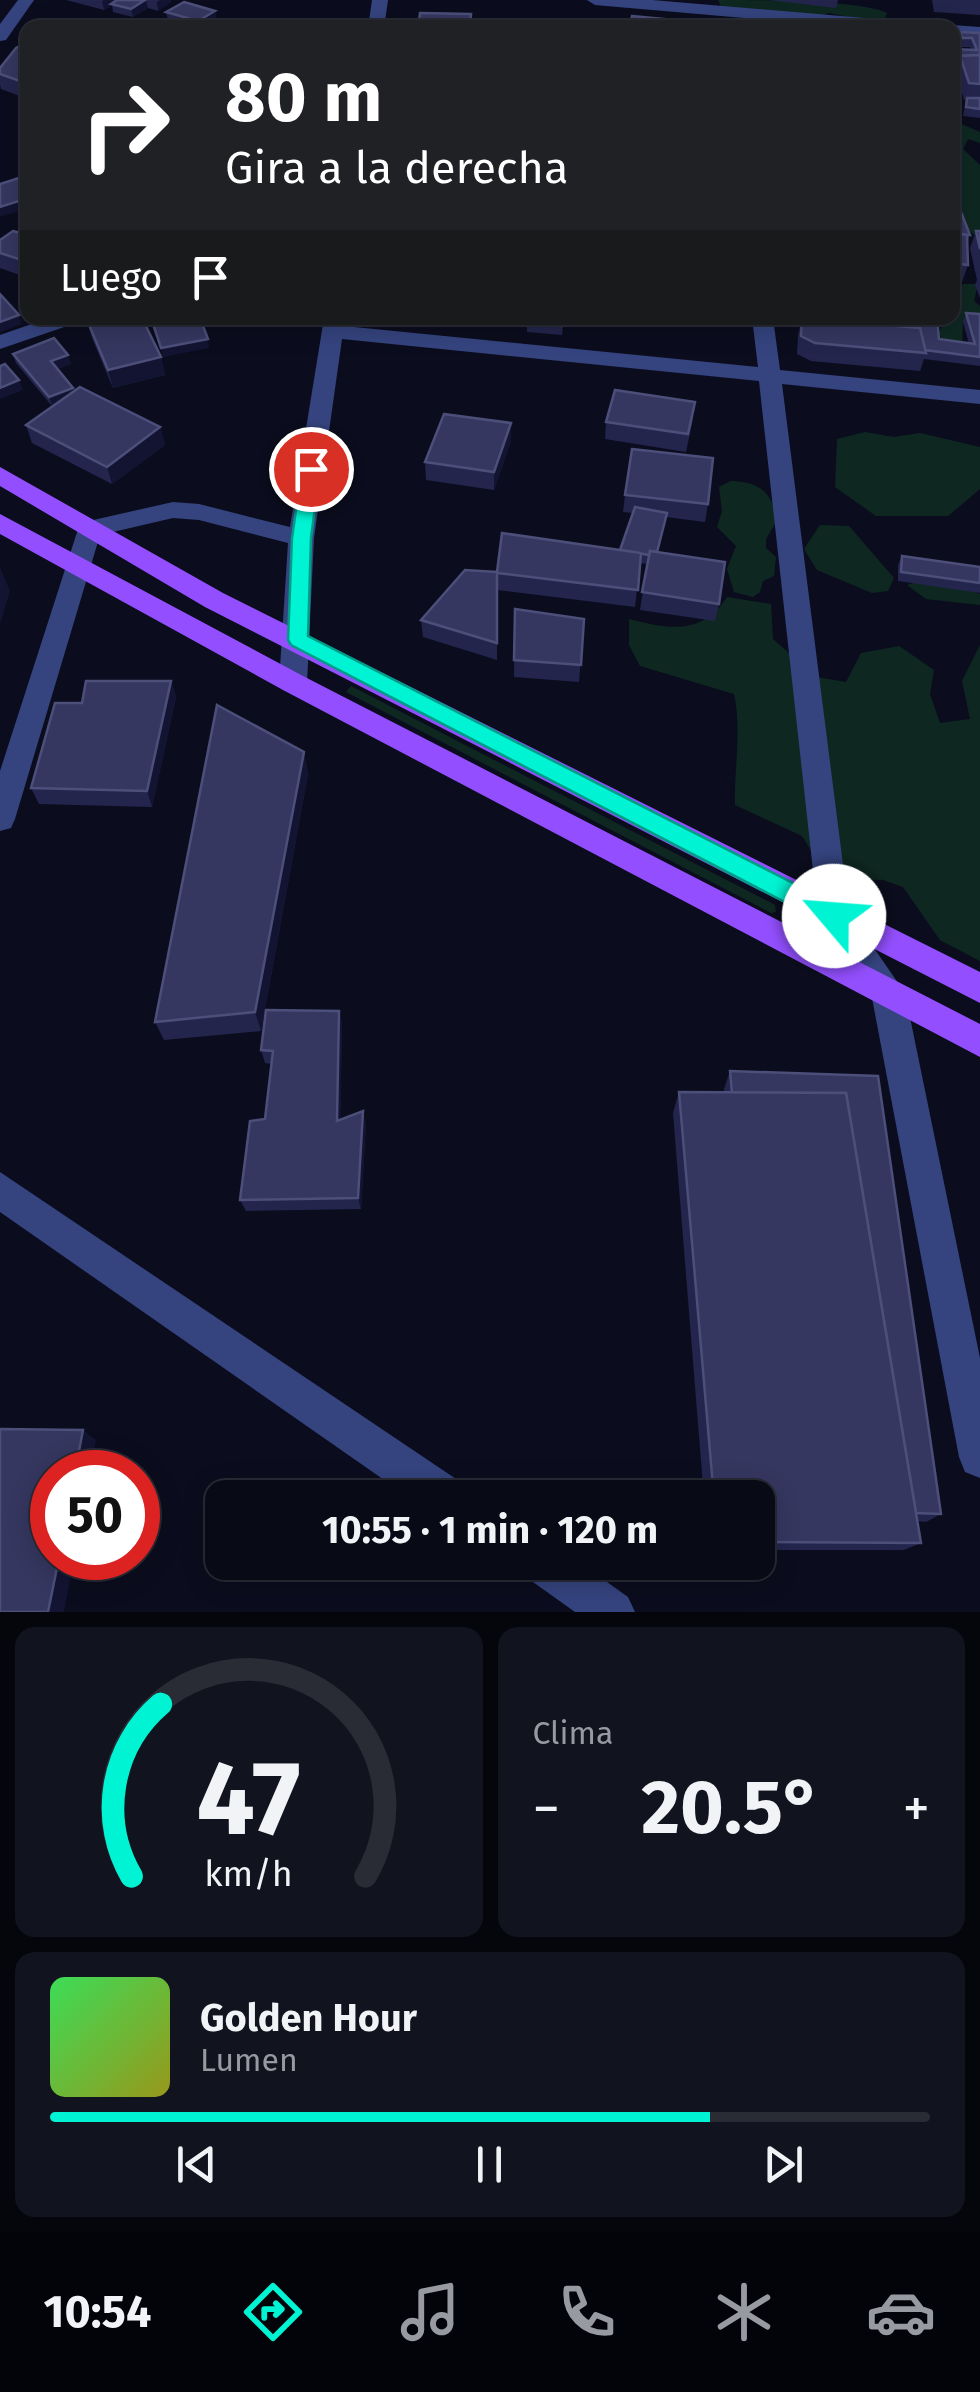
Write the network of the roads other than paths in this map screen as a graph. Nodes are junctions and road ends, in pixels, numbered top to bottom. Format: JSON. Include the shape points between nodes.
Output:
{"nodes":[{"id":1,"x":26,"y":0,"type":"edge"},
{"id":2,"x":594,"y":0,"type":"edge"},
{"id":3,"x":720,"y":12,"type":"edge"},
{"id":4,"x":822,"y":20,"type":"edge"},
{"id":5,"x":0,"y":36,"type":"edge"},
{"id":6,"x":48,"y":325,"type":"edge"},
{"id":7,"x":333,"y":325,"type":"edge"},
{"id":8,"x":342,"y":325,"type":"edge"},
{"id":9,"x":764,"y":325,"type":"edge"},
{"id":10,"x":0,"y":342,"type":"edge"},
{"id":11,"x":771,"y":375,"type":"junction"},
{"id":12,"x":980,"y":397,"type":"edge"},
{"id":13,"x":0,"y":475,"type":"edge"},
{"id":14,"x":0,"y":523,"type":"edge"},
{"id":15,"x":89,"y":529,"type":"junction"},
{"id":16,"x":301,"y":538,"type":"junction"},
{"id":17,"x":76,"y":566,"type":"junction"},
{"id":18,"x":298,"y":640,"type":"junction"},
{"id":19,"x":294,"y":683,"type":"junction"},
{"id":20,"x":0,"y":818,"type":"edge"},
{"id":21,"x":834,"y":916,"type":"junction"},
{"id":22,"x":980,"y":988,"type":"edge"},
{"id":23,"x":888,"y":993,"type":"junction"},
{"id":24,"x":980,"y":1041,"type":"edge"},
{"id":25,"x":0,"y":1190,"type":"edge"},
{"id":26,"x":980,"y":1457,"type":"edge"},
{"id":27,"x":421,"y":1480,"type":"edge"},
{"id":28,"x":567,"y":1580,"type":"edge"},
{"id":29,"x":613,"y":1612,"type":"edge"}],
"edges":[{"from":1,"to":5,"type":"street"},
{"from":2,"to":3,"type":"street"},
{"from":3,"to":4,"type":"street"},
{"from":6,"to":10,"type":"street"},
{"from":7,"to":16,"type":"street"},
{"from":8,"to":11,"type":"street"},
{"from":9,"to":11,"type":"street"},
{"from":11,"to":12,"type":"street"},
{"from":11,"to":21,"type":"street"},
{"from":13,"to":15,"type":"main road"},
{"from":14,"to":17,"type":"main road"},
{"from":15,"to":16,"type":"street","via":[[173,510]]},
{"from":15,"to":17,"type":"street"},
{"from":15,"to":18,"type":"main road"},
{"from":16,"to":18,"type":"street"},
{"from":17,"to":19,"type":"main road"},
{"from":17,"to":20,"type":"street"},
{"from":18,"to":19,"type":"street"},
{"from":18,"to":21,"type":"main road"},
{"from":19,"to":23,"type":"main road"},
{"from":21,"to":22,"type":"main road"},
{"from":21,"to":23,"type":"street"},
{"from":23,"to":24,"type":"main road"},
{"from":23,"to":26,"type":"street"},
{"from":25,"to":27,"type":"street"},
{"from":28,"to":29,"type":"street"}]}
